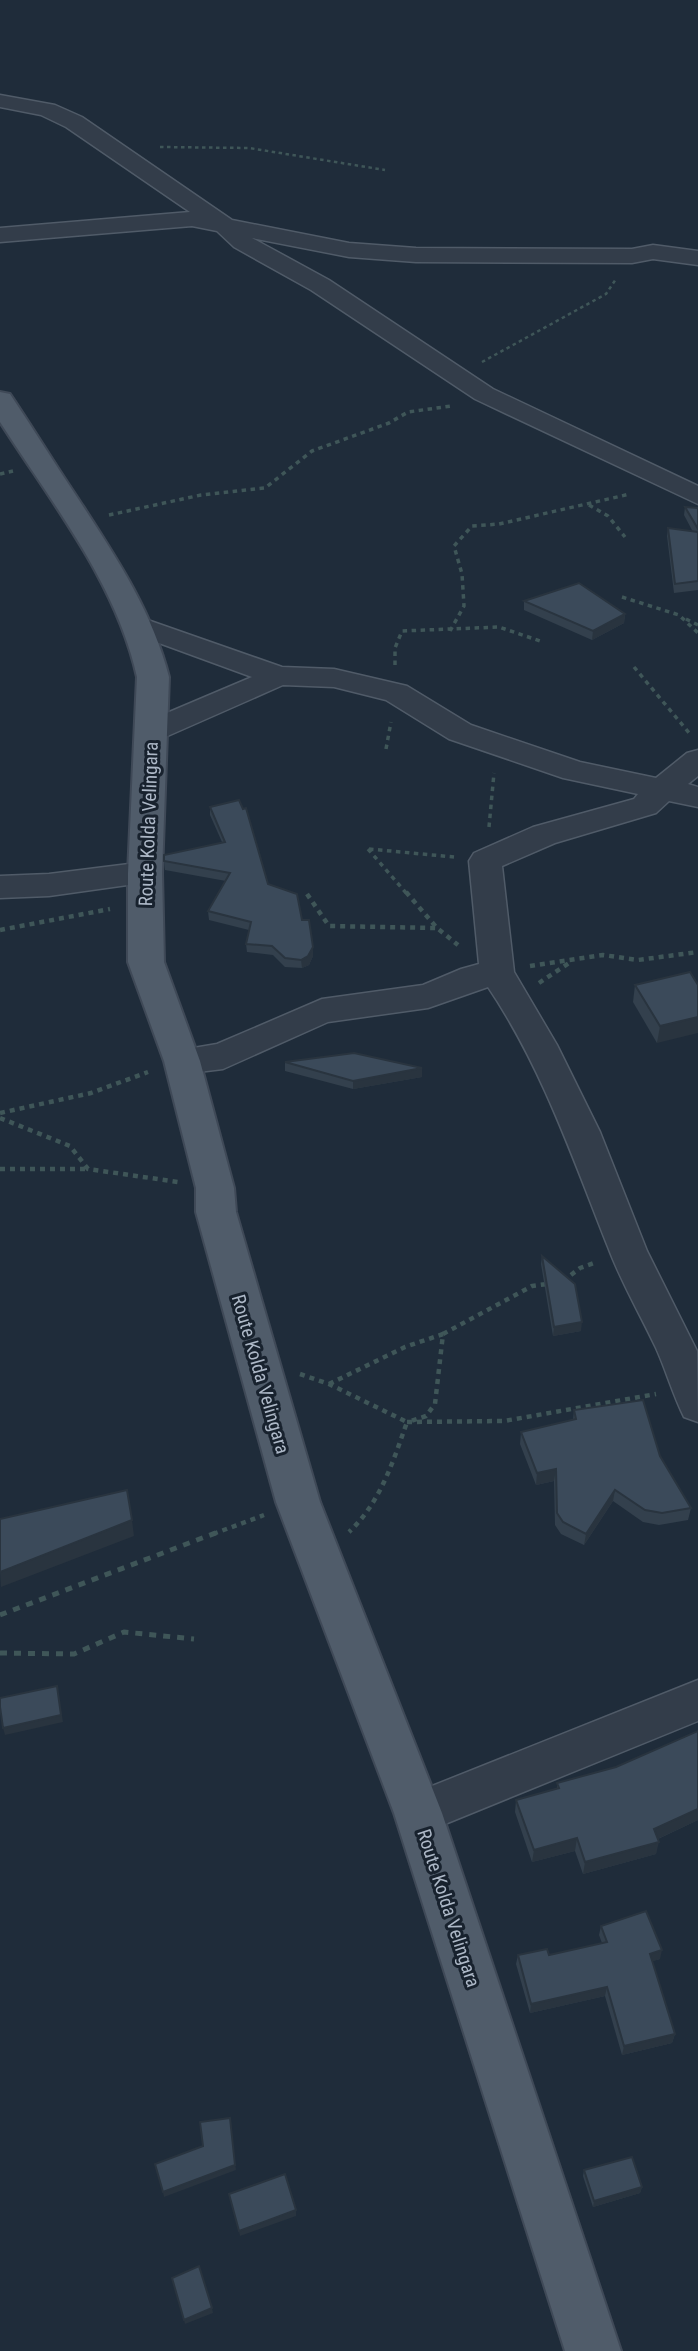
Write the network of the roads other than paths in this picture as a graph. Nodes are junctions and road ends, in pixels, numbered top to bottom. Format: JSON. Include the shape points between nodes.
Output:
{"nodes":[{"id":1,"x":0,"y":101,"type":"edge"},
{"id":2,"x":224,"y":225,"type":"junction"},
{"id":3,"x":0,"y":235,"type":"edge"},
{"id":4,"x":698,"y":258,"type":"edge"},
{"id":5,"x":0,"y":400,"type":"edge"},
{"id":6,"x":698,"y":496,"type":"edge"},
{"id":7,"x":139,"y":626,"type":"junction"},
{"id":8,"x":279,"y":676,"type":"junction"},
{"id":9,"x":152,"y":731,"type":"junction"},
{"id":10,"x":698,"y":760,"type":"edge"},
{"id":11,"x":662,"y":789,"type":"junction"},
{"id":12,"x":698,"y":797,"type":"edge"},
{"id":13,"x":0,"y":887,"type":"edge"},
{"id":14,"x":145,"y":887,"type":"junction"},
{"id":15,"x":507,"y":988,"type":"junction"},
{"id":16,"x":182,"y":1061,"type":"junction"},
{"id":17,"x":695,"y":1396,"type":"edge"},
{"id":18,"x":698,"y":1700,"type":"edge"},
{"id":19,"x":418,"y":1813,"type":"junction"},
{"id":20,"x":593,"y":2351,"type":"edge"}],
"edges":[{"from":1,"to":2,"type":"street","via":[[65,118]]},
{"from":2,"to":3,"type":"street","via":[[192,219]]},
{"from":2,"to":4,"type":"street","via":[[349,250],[406,254],[632,256],[653,252]]},
{"from":2,"to":6,"type":"street","via":[[242,242],[320,285],[496,400]]},
{"from":5,"to":7,"type":"main road","name":"Route Kolda Velingara"},
{"from":7,"to":8,"type":"street"},
{"from":7,"to":9,"type":"main road","name":"Route Kolda Velingara","via":[[153,677]]},
{"from":8,"to":9,"type":"street"},
{"from":8,"to":11,"type":"street","via":[[334,678],[396,694],[460,732],[574,771]]},
{"from":9,"to":14,"type":"main road","name":"Route Kolda Velingara"},
{"from":10,"to":11,"type":"street"},
{"from":11,"to":12,"type":"street"},
{"from":11,"to":15,"type":"street","via":[[645,806],[544,835],[485,860]]},
{"from":13,"to":14,"type":"street"},
{"from":14,"to":16,"type":"main road","name":"Route Kolda Velingara","via":[[146,962]]},
{"from":15,"to":16,"type":"street","via":[[474,977],[428,996],[322,1011],[223,1056]]},
{"from":15,"to":17,"type":"street","via":[[582,1132],[628,1251]]},
{"from":16,"to":19,"type":"main road","name":"Route Kolda Velingara","via":[[215,1188],[216,1212],[298,1502]]},
{"from":18,"to":19,"type":"street"},
{"from":19,"to":20,"type":"main road","name":"Route Kolda Velingara"}]}
